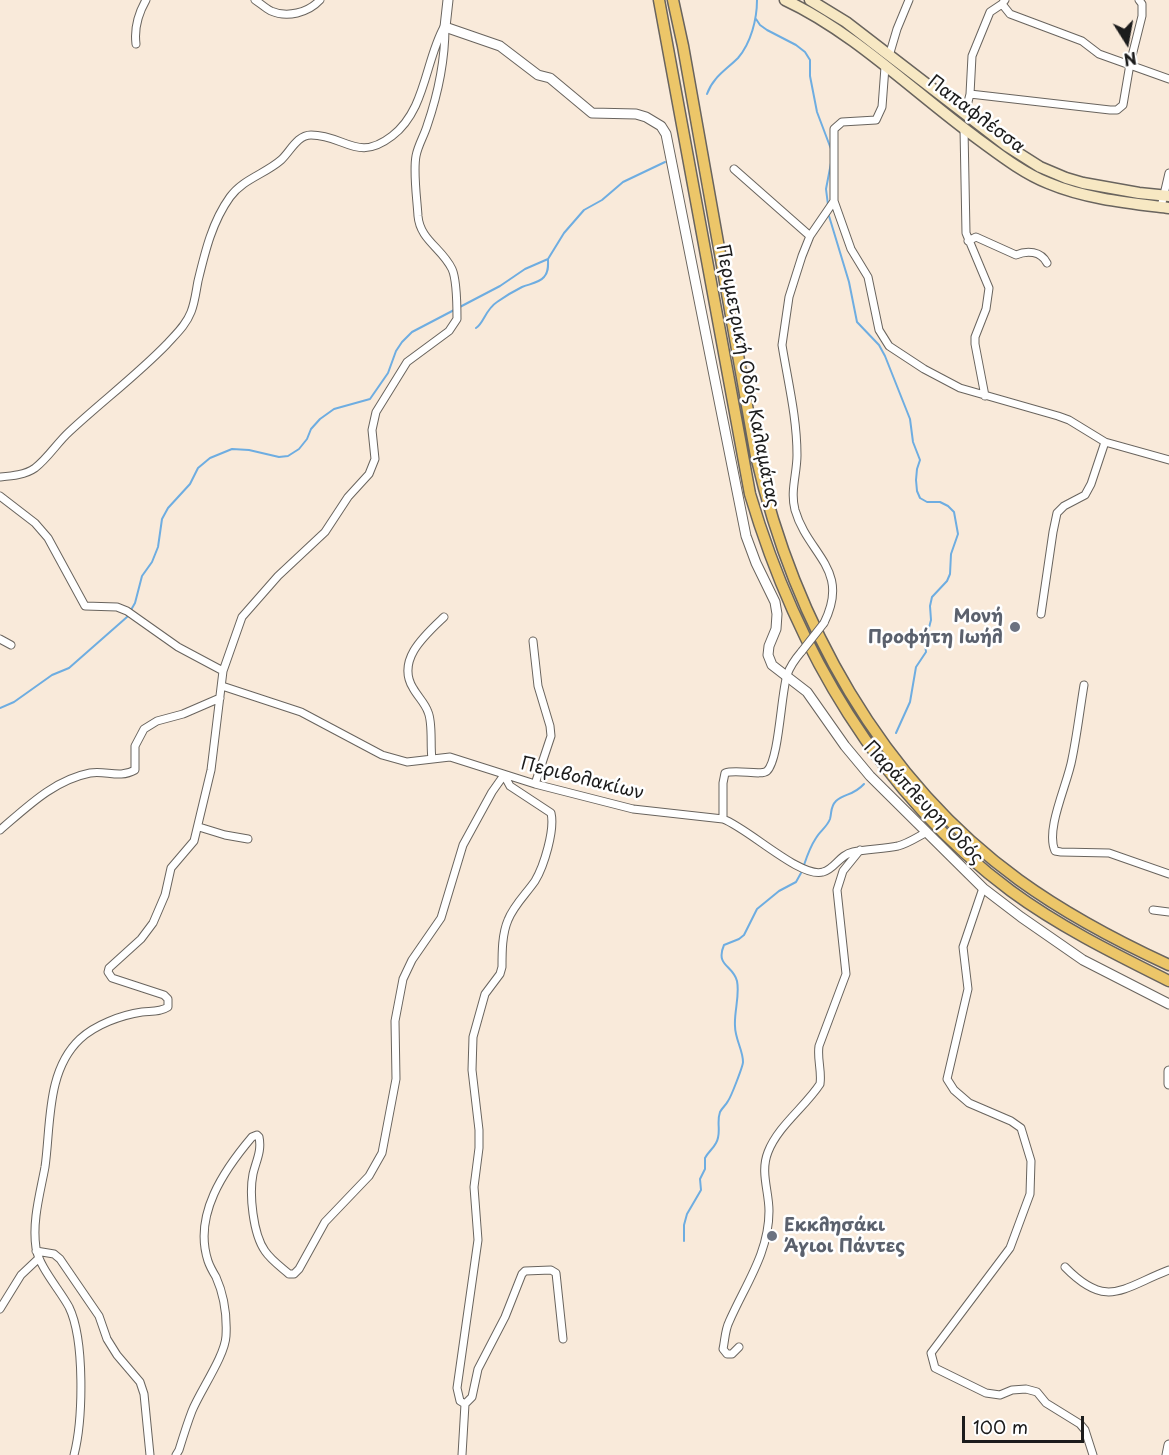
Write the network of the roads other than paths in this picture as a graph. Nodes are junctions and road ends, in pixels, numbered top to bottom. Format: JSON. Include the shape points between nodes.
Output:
{"nodes":[{"id":1,"x":146,"y":0,"type":"edge"},
{"id":2,"x":255,"y":0,"type":"edge"},
{"id":3,"x":320,"y":0,"type":"edge"},
{"id":4,"x":448,"y":0,"type":"edge"},
{"id":5,"x":659,"y":0,"type":"edge"},
{"id":6,"x":673,"y":0,"type":"edge"},
{"id":7,"x":785,"y":0,"type":"edge"},
{"id":8,"x":810,"y":0,"type":"edge"},
{"id":9,"x":909,"y":0,"type":"edge"},
{"id":10,"x":1139,"y":0,"type":"edge"},
{"id":11,"x":1004,"y":2,"type":"edge"},
{"id":12,"x":445,"y":27,"type":"junction"},
{"id":13,"x":136,"y":44,"type":"dead end"},
{"id":14,"x":889,"y":56,"type":"junction"},
{"id":15,"x":1130,"y":64,"type":"junction"},
{"id":16,"x":885,"y":67,"type":"junction"},
{"id":17,"x":1169,"y":79,"type":"edge"},
{"id":18,"x":970,"y":94,"type":"junction"},
{"id":19,"x":964,"y":114,"type":"junction"},
{"id":20,"x":964,"y":129,"type":"junction"},
{"id":21,"x":734,"y":169,"type":"dead end"},
{"id":22,"x":1169,"y":172,"type":"edge"},
{"id":23,"x":834,"y":201,"type":"junction"},
{"id":24,"x":1166,"y":202,"type":"edge"},
{"id":25,"x":810,"y":236,"type":"junction"},
{"id":26,"x":968,"y":241,"type":"junction"},
{"id":27,"x":1047,"y":263,"type":"dead end"},
{"id":28,"x":986,"y":396,"type":"junction"},
{"id":29,"x":1105,"y":442,"type":"junction"},
{"id":30,"x":1169,"y":460,"type":"edge"},
{"id":31,"x":0,"y":477,"type":"edge"},
{"id":32,"x":0,"y":496,"type":"edge"},
{"id":33,"x":1041,"y":614,"type":"dead end"},
{"id":34,"x":444,"y":617,"type":"dead end"},
{"id":35,"x":0,"y":639,"type":"edge"},
{"id":36,"x":533,"y":641,"type":"dead end"},
{"id":37,"x":12,"y":645,"type":"dead end"},
{"id":38,"x":223,"y":671,"type":"junction"},
{"id":39,"x":787,"y":676,"type":"junction"},
{"id":40,"x":1084,"y":685,"type":"dead end"},
{"id":41,"x":222,"y":686,"type":"junction"},
{"id":42,"x":220,"y":698,"type":"junction"},
{"id":43,"x":432,"y":759,"type":"junction"},
{"id":44,"x":504,"y":775,"type":"junction"},
{"id":45,"x":535,"y":784,"type":"junction"},
{"id":46,"x":723,"y":819,"type":"junction"},
{"id":47,"x":199,"y":827,"type":"junction"},
{"id":48,"x":0,"y":830,"type":"edge"},
{"id":49,"x":927,"y":831,"type":"junction"},
{"id":50,"x":248,"y":839,"type":"dead end"},
{"id":51,"x":860,"y":850,"type":"junction"},
{"id":52,"x":1169,"y":874,"type":"edge"},
{"id":53,"x":983,"y":888,"type":"junction"},
{"id":54,"x":1153,"y":910,"type":"dead end"},
{"id":55,"x":1169,"y":912,"type":"edge"},
{"id":56,"x":1169,"y":965,"type":"edge"},
{"id":57,"x":1169,"y":981,"type":"edge"},
{"id":58,"x":1169,"y":1004,"type":"edge"},
{"id":59,"x":1169,"y":1071,"type":"edge"},
{"id":60,"x":1169,"y":1084,"type":"edge"},
{"id":61,"x":36,"y":1251,"type":"junction"},
{"id":62,"x":39,"y":1258,"type":"junction"},
{"id":63,"x":1065,"y":1267,"type":"dead end"},
{"id":64,"x":1169,"y":1270,"type":"edge"},
{"id":65,"x":0,"y":1309,"type":"edge"},
{"id":66,"x":563,"y":1339,"type":"dead end"},
{"id":67,"x":739,"y":1347,"type":"dead end"},
{"id":68,"x":465,"y":1404,"type":"junction"},
{"id":69,"x":1169,"y":1445,"type":"edge"},
{"id":70,"x":74,"y":1455,"type":"edge"},
{"id":71,"x":150,"y":1455,"type":"edge"},
{"id":72,"x":176,"y":1455,"type":"edge"},
{"id":73,"x":462,"y":1455,"type":"edge"},
{"id":74,"x":1093,"y":1455,"type":"edge"},
{"id":75,"x":1167,"y":1455,"type":"edge"}],
"edges":[{"from":1,"to":13,"type":"street","via":[[138,13]]},
{"from":2,"to":3,"type":"street","via":[[282,14],[297,13]]},
{"from":4,"to":12,"type":"street"},
{"from":5,"to":57,"type":"main road","name":"Περιμετρική Οδός Καλαμάτας","via":[[750,494],[777,573],[815,658],[845,711],[893,778],[952,840],[1031,905]]},
{"from":6,"to":56,"type":"main road","name":"Περιμετρική Οδός Καλαμάτας","via":[[761,479],[775,530],[826,651],[892,755],[961,831],[1037,893]]},
{"from":7,"to":16,"type":"main road","name":"Παπαφλέσσα","via":[[825,22]]},
{"from":8,"to":14,"type":"main road","name":"Παπαφλέσσα"},
{"from":9,"to":14,"type":"street"},
{"from":10,"to":15,"type":"street","via":[[1142,16]]},
{"from":11,"to":15,"type":"street","via":[[1010,14]]},
{"from":11,"to":18,"type":"street","via":[[990,12],[972,56]]},
{"from":12,"to":31,"type":"street","via":[[419,99],[393,136],[375,146],[360,148],[328,138],[304,136],[279,162],[243,183],[230,196],[213,229],[192,311],[178,332],[36,467]]},
{"from":12,"to":38,"type":"street","via":[[439,81],[415,159],[422,232],[453,270],[457,313],[454,326],[402,369],[373,421],[375,459],[369,474],[325,532],[278,576],[242,618]]},
{"from":12,"to":39,"type":"street","name":"Παράπλευρη Οδός","via":[[500,46],[538,75],[550,78],[592,113],[636,114],[661,126],[666,134],[746,536],[775,602],[776,628],[768,655],[772,665]]},
{"from":14,"to":19,"type":"main road","name":"Παπαφλέσσα"},
{"from":15,"to":17,"type":"street"},
{"from":15,"to":18,"type":"street","via":[[1123,105],[1117,110]]},
{"from":16,"to":20,"type":"main road","name":"Παπαφλέσσα"},
{"from":16,"to":23,"type":"street","via":[[882,107],[876,120],[842,122],[834,129]]},
{"from":18,"to":19,"type":"street"},
{"from":19,"to":24,"type":"main road","name":"Παπαφλέσσα","via":[[1052,173]]},
{"from":20,"to":24,"type":"main road","name":"Παπαφλέσσα","via":[[1047,183],[1100,198]]},
{"from":20,"to":26,"type":"street"},
{"from":21,"to":25,"type":"street"},
{"from":22,"to":24,"type":"street"},
{"from":23,"to":25,"type":"street"},
{"from":23,"to":28,"type":"street","via":[[851,249],[868,277],[879,330],[889,346],[960,388]]},
{"from":25,"to":39,"type":"street","bridge":true,"via":[[789,297],[782,345],[796,439],[795,509],[802,528],[827,567],[834,595],[824,623],[794,660]]},
{"from":26,"to":27,"type":"street","via":[[976,237],[1016,255],[1034,253]]},
{"from":26,"to":28,"type":"street","via":[[989,288],[975,337]]},
{"from":28,"to":29,"type":"street","via":[[1069,420]]},
{"from":29,"to":30,"type":"street"},
{"from":29,"to":33,"type":"street","via":[[1085,495],[1057,513]]},
{"from":32,"to":38,"type":"street","via":[[48,538],[85,606],[117,607],[130,613],[178,647]]},
{"from":34,"to":43,"type":"street","via":[[417,645],[408,669],[409,681],[430,716]]},
{"from":35,"to":37,"type":"street"},
{"from":36,"to":45,"type":"street","via":[[538,686],[550,726]]},
{"from":38,"to":41,"type":"street"},
{"from":39,"to":46,"type":"street","via":[[770,767],[761,774],[726,773]]},
{"from":39,"to":49,"type":"street","name":"Παράπλευρη Οδός","via":[[807,692],[870,776]]},
{"from":40,"to":52,"type":"street","via":[[1072,760],[1055,822],[1055,850],[1119,855]]},
{"from":41,"to":42,"type":"street"},
{"from":41,"to":43,"type":"street","name":"Περιβολακίων","via":[[301,712],[388,757],[407,762]]},
{"from":42,"to":47,"type":"street"},
{"from":42,"to":48,"type":"street","via":[[144,729],[135,746],[135,770],[128,775],[96,772],[68,779],[32,802]]},
{"from":43,"to":44,"type":"street","name":"Περιβολακίων","via":[[450,757]]},
{"from":44,"to":45,"type":"street","name":"Περιβολακίων"},
{"from":44,"to":68,"type":"street","via":[[510,786],[551,813],[553,826],[536,879],[507,922],[500,974],[485,994],[473,1037],[472,1070],[479,1130],[474,1187],[478,1240],[457,1388],[460,1401]]},
{"from":44,"to":72,"type":"street","via":[[463,845],[441,918],[403,979],[395,1021],[396,1079],[382,1153],[369,1176],[325,1222],[294,1274],[289,1274],[264,1250],[254,1224],[253,1174],[261,1145],[259,1137],[252,1137],[217,1184],[207,1209],[205,1245],[225,1311],[226,1339]]},
{"from":45,"to":46,"type":"street","name":"Περιβολακίων","via":[[633,809]]},
{"from":46,"to":51,"type":"street","name":"Περιβολακίων","via":[[814,873],[830,869],[848,853]]},
{"from":47,"to":50,"type":"street"},
{"from":47,"to":61,"type":"street","via":[[194,841],[171,868],[153,923],[108,972],[112,978],[164,995],[168,1007],[100,1026],[81,1038],[62,1066],[51,1104],[35,1224]]},
{"from":49,"to":51,"type":"street","name":"Περιβολακίων","via":[[897,846]]},
{"from":49,"to":53,"type":"street","name":"Παράπλευρη Οδός"},
{"from":51,"to":67,"type":"street","via":[[843,871],[837,890],[846,974],[819,1046],[820,1083],[768,1151],[764,1165],[769,1211],[765,1240],[755,1271],[728,1324],[723,1349],[727,1354]]},
{"from":53,"to":58,"type":"street","name":"Παράπλευρη Οδός","via":[[1083,960]]},
{"from":53,"to":74,"type":"street","via":[[963,947],[968,989],[947,1079],[969,1103],[1021,1128],[1031,1161],[1030,1194],[1010,1248],[931,1353],[932,1361],[935,1368],[986,1393],[1000,1395],[1026,1389],[1037,1392],[1046,1403],[1080,1424]]},
{"from":54,"to":55,"type":"street"},
{"from":59,"to":60,"type":"street"},
{"from":61,"to":62,"type":"street"},
{"from":61,"to":71,"type":"street","via":[[60,1259],[99,1316],[117,1355],[140,1382]]},
{"from":62,"to":65,"type":"street","via":[[21,1275]]},
{"from":62,"to":70,"type":"street","via":[[69,1308],[77,1338],[81,1404]]},
{"from":63,"to":64,"type":"street","via":[[1083,1285],[1111,1292]]},
{"from":66,"to":68,"type":"street","via":[[556,1273],[525,1271],[478,1369],[472,1397]]},
{"from":68,"to":73,"type":"street"},
{"from":69,"to":75,"type":"street"}]}
